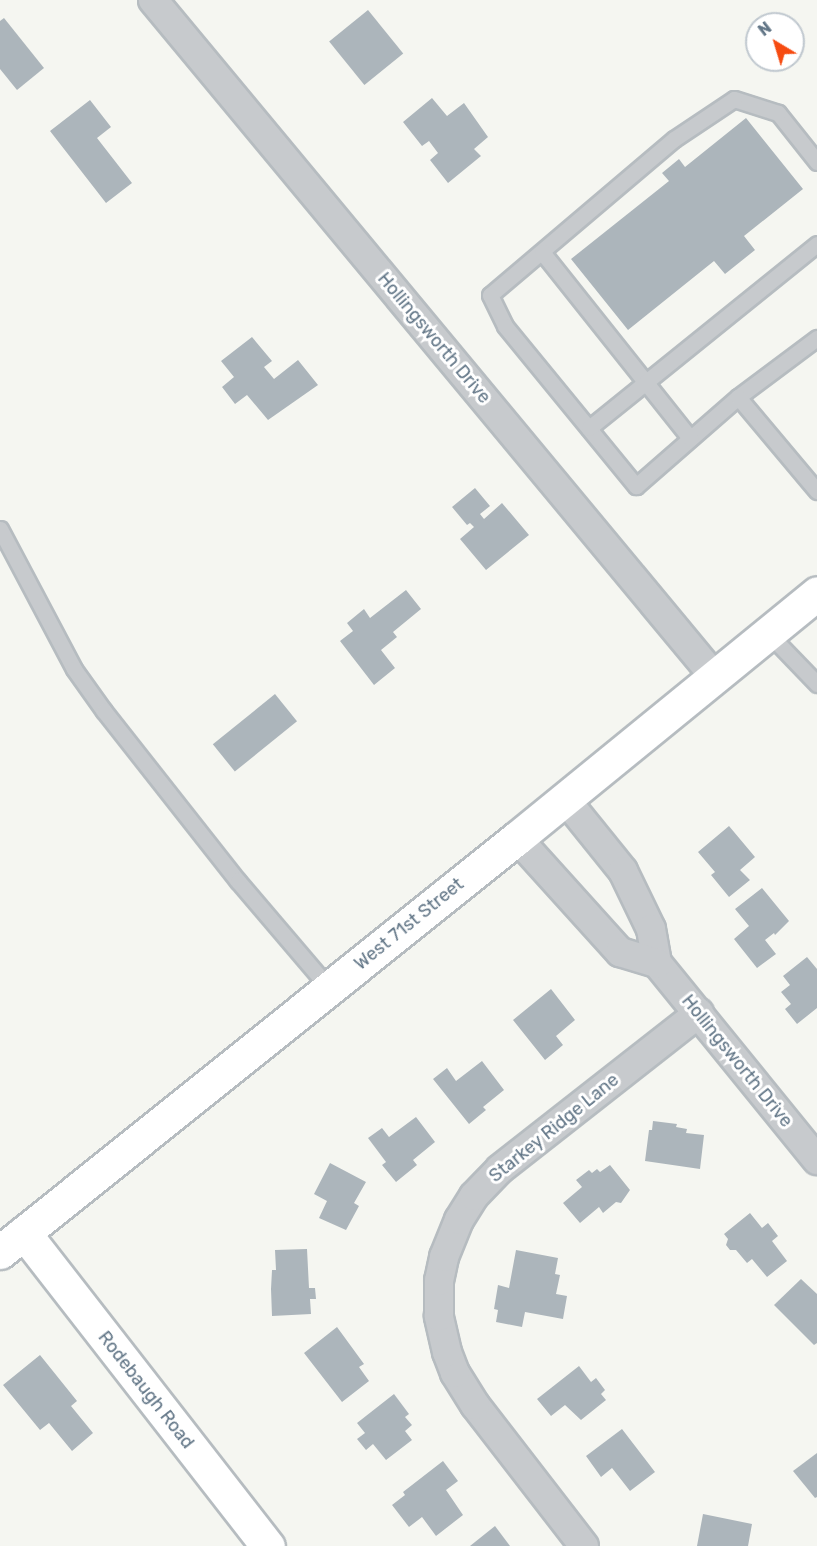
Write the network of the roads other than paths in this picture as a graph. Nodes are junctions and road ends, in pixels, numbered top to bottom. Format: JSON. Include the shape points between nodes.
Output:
{"nodes":[{"id":1,"x":153,"y":0,"type":"edge"},
{"id":2,"x":817,"y":162,"type":"edge"},
{"id":3,"x":817,"y":244,"type":"edge"},
{"id":4,"x":542,"y":252,"type":"junction"},
{"id":5,"x":817,"y":338,"type":"edge"},
{"id":6,"x":646,"y":381,"type":"junction"},
{"id":7,"x":738,"y":397,"type":"junction"},
{"id":8,"x":589,"y":428,"type":"junction"},
{"id":9,"x":690,"y":438,"type":"junction"},
{"id":10,"x":817,"y":491,"type":"edge"},
{"id":11,"x":0,"y":529,"type":"edge"},
{"id":12,"x":817,"y":593,"type":"edge"},
{"id":13,"x":768,"y":633,"type":"junction"},
{"id":14,"x":714,"y":676,"type":"junction"},
{"id":15,"x":817,"y":684,"type":"edge"},
{"id":16,"x":565,"y":799,"type":"junction"},
{"id":17,"x":517,"y":838,"type":"junction"},
{"id":18,"x":657,"y":963,"type":"junction"},
{"id":19,"x":329,"y":988,"type":"junction"},
{"id":20,"x":699,"y":1012,"type":"junction"},
{"id":21,"x":817,"y":1160,"type":"edge"},
{"id":22,"x":12,"y":1243,"type":"edge"},
{"id":23,"x":268,"y":1546,"type":"edge"},
{"id":24,"x":584,"y":1546,"type":"edge"}],
"edges":[{"from":1,"to":14,"type":"street","name":"Hollingsworth Drive"},
{"from":2,"to":4,"type":"lane","via":[[778,113],[734,99],[674,139]]},
{"from":3,"to":6,"type":"lane"},
{"from":4,"to":6,"type":"lane"},
{"from":4,"to":8,"type":"lane","via":[[490,295],[506,326]]},
{"from":5,"to":7,"type":"lane"},
{"from":6,"to":8,"type":"lane"},
{"from":6,"to":9,"type":"lane"},
{"from":7,"to":9,"type":"lane"},
{"from":7,"to":10,"type":"lane"},
{"from":8,"to":9,"type":"lane","via":[[636,486]]},
{"from":11,"to":19,"type":"lane","via":[[74,669],[104,711]]},
{"from":12,"to":13,"type":"main road","name":"West 71st Street"},
{"from":13,"to":14,"type":"main road","name":"West 71st Street"},
{"from":13,"to":15,"type":"lane"},
{"from":14,"to":16,"type":"main road","name":"West 71st Street"},
{"from":16,"to":17,"type":"main road","name":"West 71st Street"},
{"from":16,"to":18,"type":"street","via":[[623,871],[651,929]]},
{"from":17,"to":18,"type":"street","via":[[620,952]]},
{"from":17,"to":19,"type":"main road","name":"West 71st Street"},
{"from":18,"to":20,"type":"street","name":"Hollingsworth Drive"},
{"from":19,"to":22,"type":"main road","name":"West 71st Street"},
{"from":20,"to":21,"type":"street","name":"Hollingsworth Drive"},
{"from":20,"to":24,"type":"street","name":"Starkey Ridge Lane","via":[[500,1169],[474,1196],[444,1257],[439,1316],[455,1374]]},
{"from":22,"to":23,"type":"main road","name":"Rodebaugh Road"}]}
